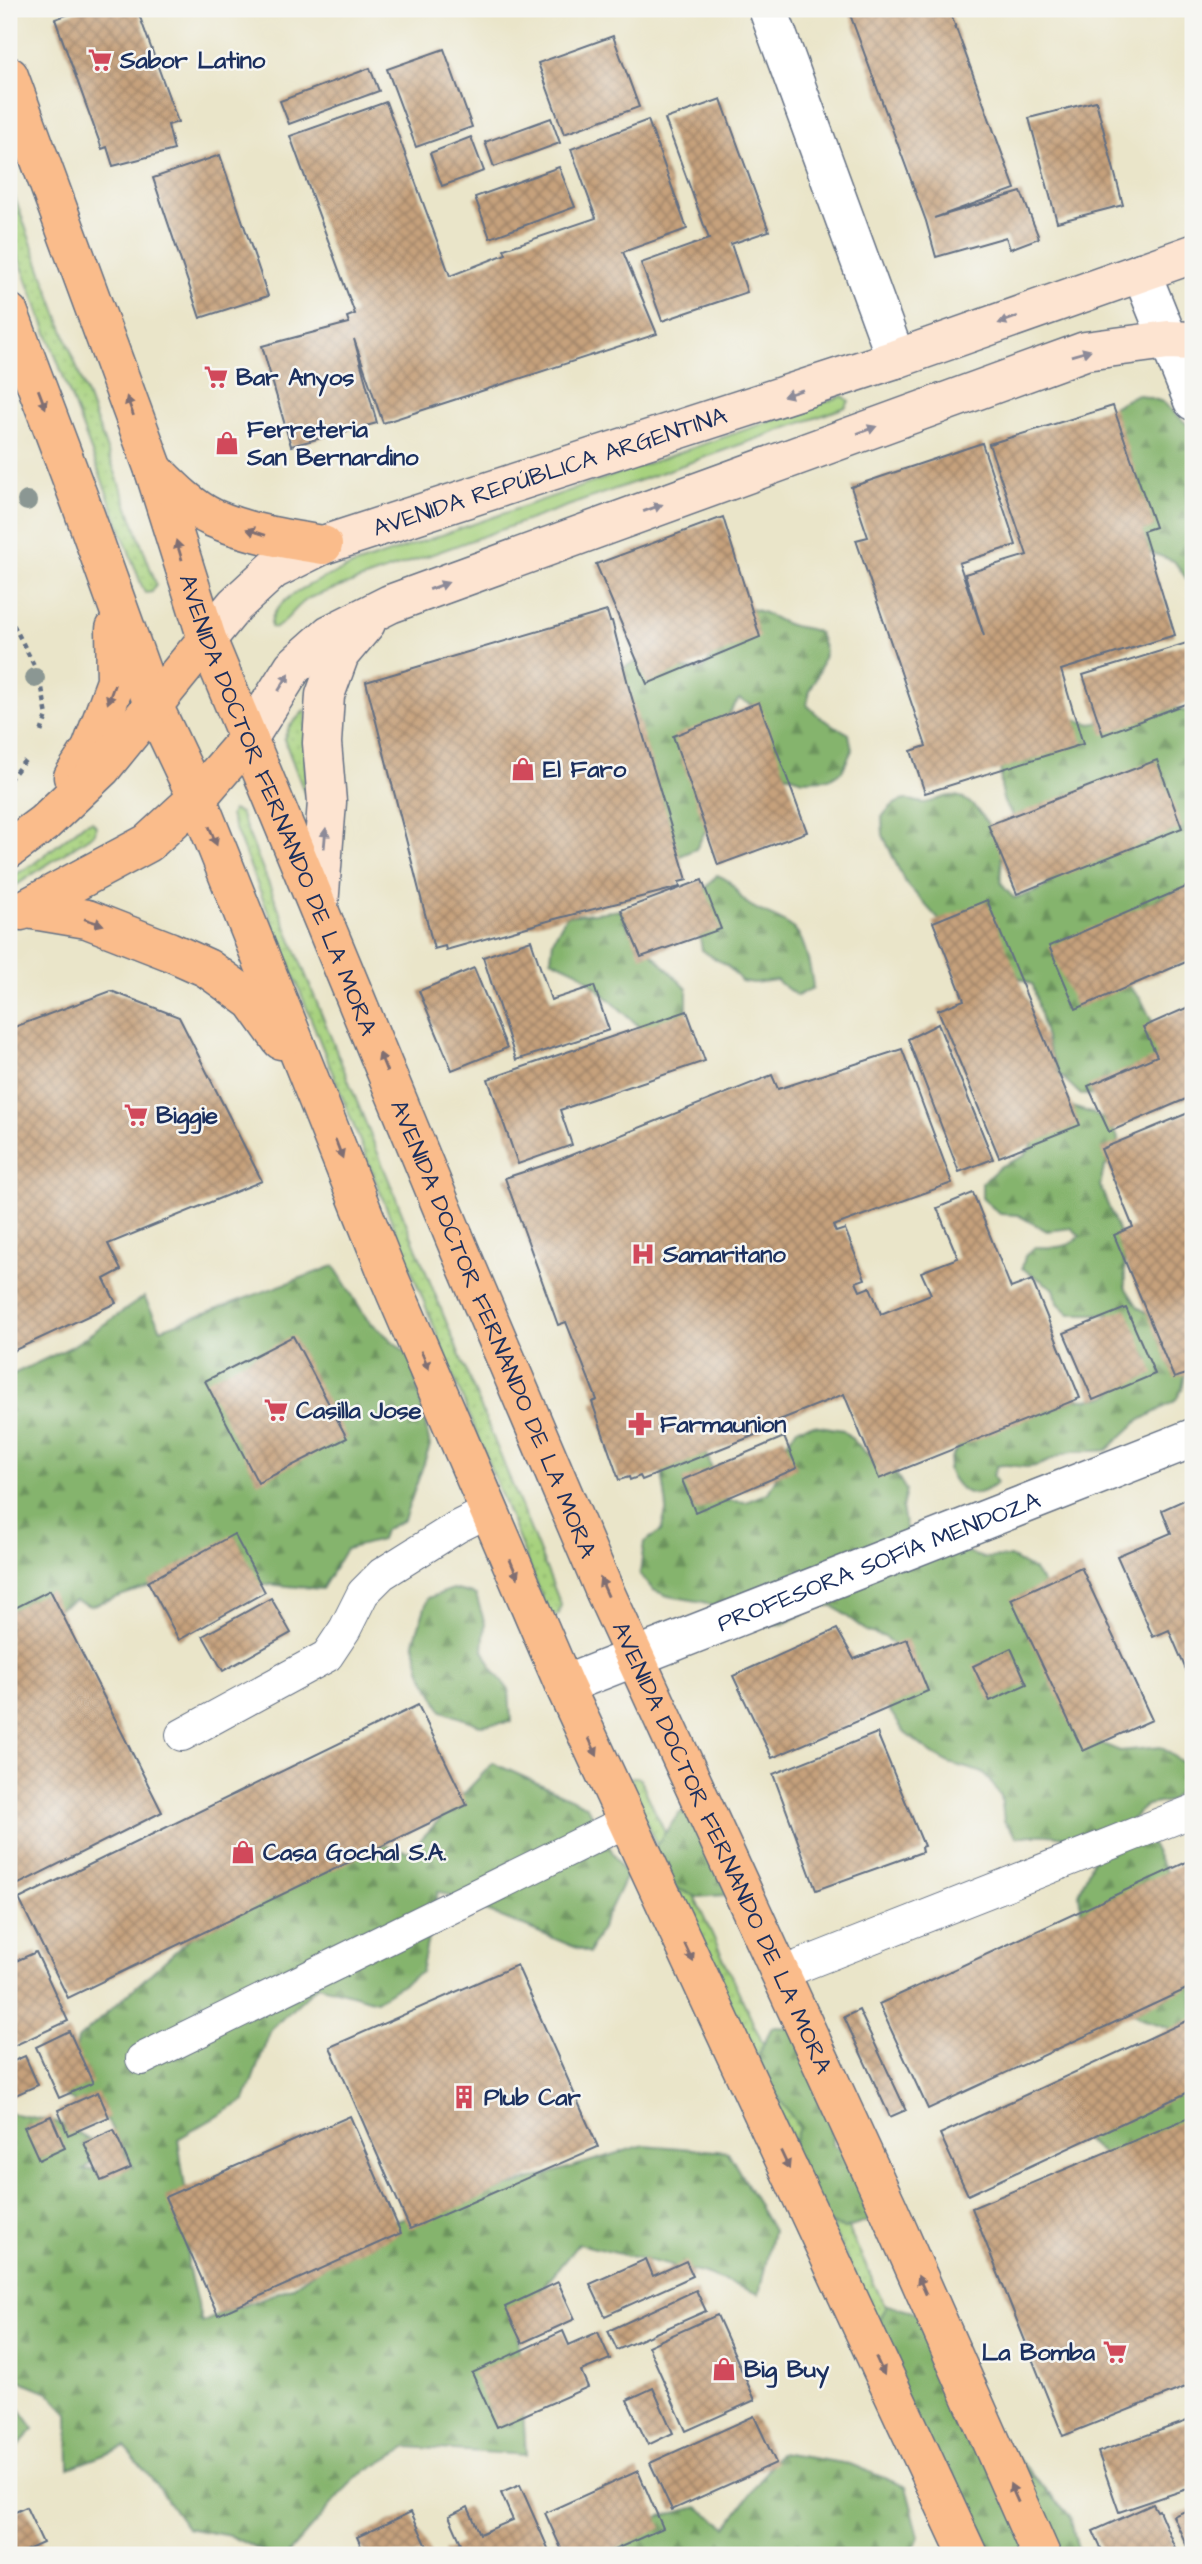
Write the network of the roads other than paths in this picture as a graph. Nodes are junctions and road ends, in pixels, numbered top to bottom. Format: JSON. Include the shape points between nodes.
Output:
{"nodes":[{"id":1,"x":768,"y":9,"type":"edge"},
{"id":2,"x":9,"y":76,"type":"edge"},
{"id":3,"x":9,"y":124,"type":"edge"},
{"id":4,"x":42,"y":169,"type":"junction"},
{"id":5,"x":1193,"y":254,"type":"edge"},
{"id":6,"x":1142,"y":272,"type":"junction"},
{"id":7,"x":9,"y":313,"type":"edge"},
{"id":8,"x":1181,"y":340,"type":"edge"},
{"id":9,"x":896,"y":359,"type":"junction"},
{"id":10,"x":1193,"y":401,"type":"edge"},
{"id":11,"x":154,"y":470,"type":"junction"},
{"id":12,"x":323,"y":545,"type":"junction"},
{"id":13,"x":114,"y":602,"type":"junction"},
{"id":14,"x":376,"y":611,"type":"junction"},
{"id":15,"x":207,"y":639,"type":"junction"},
{"id":16,"x":153,"y":707,"type":"junction"},
{"id":17,"x":248,"y":739,"type":"junction"},
{"id":18,"x":197,"y":798,"type":"junction"},
{"id":19,"x":44,"y":823,"type":"junction"},
{"id":20,"x":9,"y":849,"type":"edge"},
{"id":21,"x":319,"y":906,"type":"junction"},
{"id":22,"x":18,"y":913,"type":"edge"},
{"id":23,"x":314,"y":1085,"type":"junction"},
{"id":24,"x":1193,"y":1438,"type":"edge"},
{"id":25,"x":489,"y":1511,"type":"junction"},
{"id":26,"x":637,"y":1657,"type":"junction"},
{"id":27,"x":564,"y":1685,"type":"junction"},
{"id":28,"x":182,"y":1735,"type":"dead end"},
{"id":29,"x":1193,"y":1811,"type":"edge"},
{"id":30,"x":627,"y":1821,"type":"junction"},
{"id":31,"x":779,"y":1974,"type":"junction"},
{"id":32,"x":142,"y":2059,"type":"dead end"},
{"id":33,"x":968,"y":2555,"type":"edge"},
{"id":34,"x":1041,"y":2555,"type":"edge"}],
"edges":[{"from":1,"to":9,"type":"street"},
{"from":2,"to":4,"type":"highway","name":"AVENIDA DOCTOR FERNANDO DE LA MORA"},
{"from":3,"to":4,"type":"highway"},
{"from":11,"to":4,"type":"highway","name":"AVENIDA DOCTOR FERNANDO DE LA MORA","one_way":true},
{"from":5,"to":6,"type":"main road","name":"AVENIDA REPÚBLICA ARGENTINA"},
{"from":6,"to":8,"type":"street"},
{"from":6,"to":9,"type":"main road","name":"AVENIDA REPÚBLICA ARGENTINA","one_way":true},
{"from":7,"to":13,"type":"highway","one_way":true},
{"from":8,"to":10,"type":"street"},
{"from":14,"to":8,"type":"main road","one_way":true,"via":[[1085,351]]},
{"from":9,"to":12,"type":"main road","name":"AVENIDA REPÚBLICA ARGENTINA","one_way":true},
{"from":12,"to":11,"type":"highway","one_way":true,"via":[[264,535],[211,517]]},
{"from":15,"to":11,"type":"highway","name":"AVENIDA DOCTOR FERNANDO DE LA MORA","one_way":true},
{"from":12,"to":15,"type":"main road","name":"AVENIDA REPÚBLICA ARGENTINA","via":[[273,570]]},
{"from":13,"to":16,"type":"highway"},
{"from":13,"to":19,"type":"highway","one_way":true,"via":[[116,681],[91,748]]},
{"from":17,"to":14,"type":"main road","one_way":true,"via":[[293,667],[330,634]]},
{"from":21,"to":14,"type":"main road","one_way":true,"via":[[327,802],[324,695],[340,654]]},
{"from":15,"to":16,"type":"highway","name":"AVENIDA REPÚBLICA ARGENTINA"},
{"from":15,"to":17,"type":"highway","name":"AVENIDA DOCTOR FERNANDO DE LA MORA"},
{"from":16,"to":18,"type":"highway"},
{"from":16,"to":19,"type":"highway","name":"AVENIDA REPÚBLICA ARGENTINA","via":[[102,768]]},
{"from":17,"to":18,"type":"highway"},
{"from":17,"to":21,"type":"highway","name":"AVENIDA DOCTOR FERNANDO DE LA MORA"},
{"from":18,"to":22,"type":"highway","via":[[148,843]]},
{"from":18,"to":23,"type":"highway","one_way":true},
{"from":19,"to":20,"type":"highway","name":"AVENIDA REPÚBLICA ARGENTINA"},
{"from":26,"to":21,"type":"highway","name":"AVENIDA DOCTOR FERNANDO DE LA MORA","one_way":true,"via":[[466,1264]]},
{"from":22,"to":23,"type":"highway","one_way":true,"via":[[87,919],[207,968],[253,1001]]},
{"from":23,"to":25,"type":"highway","one_way":true,"via":[[388,1275]]},
{"from":24,"to":26,"type":"street","name":"PROFESORA SOFÍA MENDOZA"},
{"from":25,"to":27,"type":"highway","one_way":true},
{"from":25,"to":28,"type":"lane","via":[[382,1574],[363,1593],[327,1656]]},
{"from":26,"to":27,"type":"street","name":"PROFESORA SOFÍA MENDOZA"},
{"from":26,"to":31,"type":"highway","name":"AVENIDA DOCTOR FERNANDO DE LA MORA"},
{"from":27,"to":30,"type":"highway","one_way":true},
{"from":29,"to":31,"type":"lane"},
{"from":30,"to":32,"type":"lane"},
{"from":30,"to":33,"type":"highway","one_way":true},
{"from":34,"to":31,"type":"highway","name":"AVENIDA DOCTOR FERNANDO DE LA MORA","one_way":true}]}
